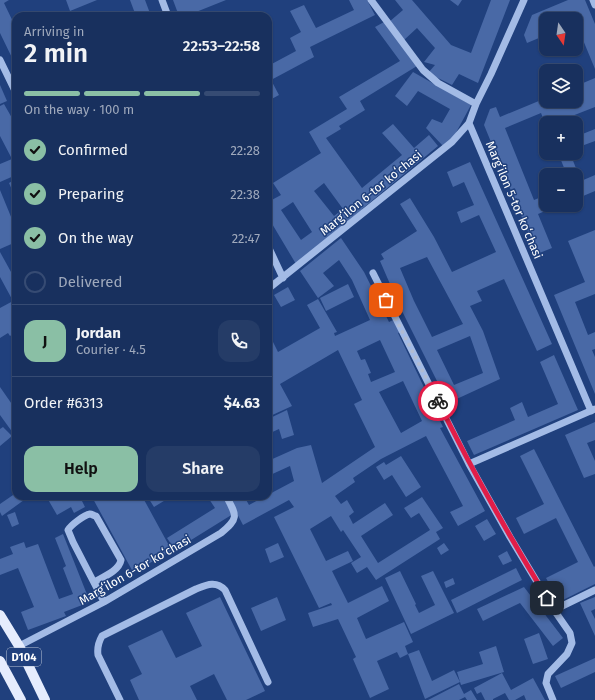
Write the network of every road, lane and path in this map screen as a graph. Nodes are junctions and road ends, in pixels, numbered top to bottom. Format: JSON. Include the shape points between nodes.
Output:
{"nodes":[{"id":1,"x":162,"y":0,"type":"edge"},
{"id":2,"x":371,"y":0,"type":"edge"},
{"id":3,"x":524,"y":0,"type":"edge"},
{"id":4,"x":593,"y":0,"type":"edge"},
{"id":5,"x":595,"y":5,"type":"edge"},
{"id":6,"x":166,"y":12,"type":"edge"},
{"id":7,"x":0,"y":60,"type":"edge"},
{"id":8,"x":12,"y":85,"type":"edge"},
{"id":9,"x":476,"y":104,"type":"junction"},
{"id":10,"x":469,"y":123,"type":"junction"},
{"id":11,"x":272,"y":255,"type":"edge"},
{"id":12,"x":373,"y":273,"type":"dead end"},
{"id":13,"x":282,"y":278,"type":"junction"},
{"id":14,"x":272,"y":287,"type":"edge"},
{"id":15,"x":593,"y":410,"type":"edge"},
{"id":16,"x":469,"y":464,"type":"junction"},
{"id":17,"x":228,"y":500,"type":"edge"},
{"id":18,"x":94,"y":582,"type":"junction"},
{"id":19,"x":595,"y":590,"type":"edge"},
{"id":20,"x":104,"y":602,"type":"junction"},
{"id":21,"x":554,"y":610,"type":"junction"},
{"id":22,"x":0,"y":615,"type":"edge"},
{"id":23,"x":19,"y":646,"type":"junction"},
{"id":24,"x":0,"y":662,"type":"edge"},
{"id":25,"x":268,"y":682,"type":"dead end"},
{"id":26,"x":116,"y":699,"type":"edge"},
{"id":27,"x":21,"y":700,"type":"edge"},
{"id":28,"x":44,"y":700,"type":"edge"},
{"id":29,"x":553,"y":700,"type":"edge"}],
"edges":[{"from":1,"to":6,"type":"street"},
{"from":2,"to":9,"type":"street","via":[[423,70],[438,83]]},
{"from":3,"to":9,"type":"street"},
{"from":4,"to":5,"type":"street"},
{"from":7,"to":8,"type":"street"},
{"from":9,"to":10,"type":"street"},
{"from":10,"to":13,"type":"street","name":"Margʻilon 6-tor koʻchasi","via":[[452,142]]},
{"from":10,"to":15,"type":"street","name":"Margʻilon 5-tor koʻchasi"},
{"from":11,"to":13,"type":"street"},
{"from":12,"to":16,"type":"street"},
{"from":13,"to":14,"type":"street","name":"Margʻilon 6-tor koʻchasi"},
{"from":15,"to":16,"type":"street","name":"Margʻilon 5-tor koʻchasi"},
{"from":16,"to":21,"type":"street"},
{"from":17,"to":20,"type":"street","name":"Margʻilon 6-tor koʻchasi","via":[[235,513],[230,526]]},
{"from":18,"to":18,"type":"street","via":[[68,530],[71,525],[91,514],[96,516],[121,560],[116,569]]},
{"from":18,"to":20,"type":"street"},
{"from":19,"to":21,"type":"street"},
{"from":20,"to":23,"type":"street","name":"Margʻilon 6-tor koʻchasi"},
{"from":21,"to":29,"type":"street","via":[[570,633],[572,643],[567,654],[548,674],[546,683]]},
{"from":22,"to":23,"type":"main road","number":"D104"},
{"from":23,"to":28,"type":"main road","number":"D104"},
{"from":24,"to":27,"type":"main road","number":"D104"},
{"from":25,"to":26,"type":"street","via":[[225,590],[219,585],[210,584],[102,636],[97,647],[98,655]]}]}
